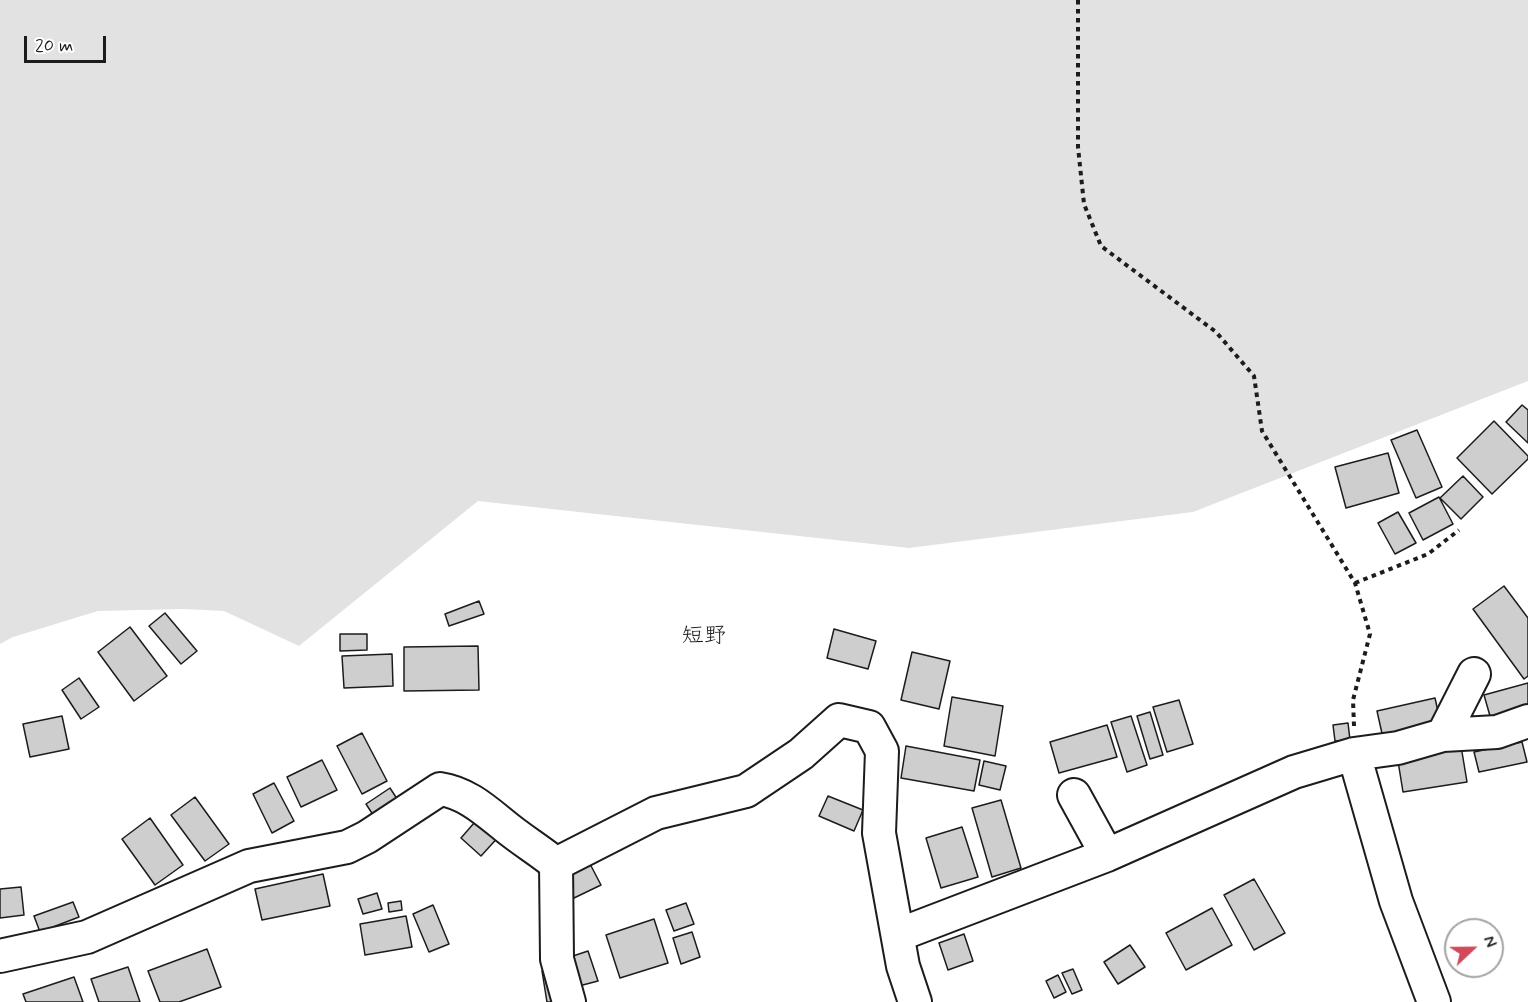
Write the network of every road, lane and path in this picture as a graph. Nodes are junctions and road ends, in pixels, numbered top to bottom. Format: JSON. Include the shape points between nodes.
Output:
{"nodes":[{"id":1,"x":1078,"y":0,"type":"edge"},
{"id":2,"x":1459,"y":530,"type":"dead end"},
{"id":3,"x":1355,"y":583,"type":"junction"},
{"id":4,"x":1474,"y":674,"type":"dead end"},
{"id":5,"x":1528,"y":721,"type":"edge"},
{"id":6,"x":1443,"y":735,"type":"junction"},
{"id":7,"x":1354,"y":754,"type":"junction"},
{"id":8,"x":1074,"y":795,"type":"dead end"},
{"id":9,"x":1107,"y":855,"type":"junction"},
{"id":10,"x":556,"y":864,"type":"junction"},
{"id":11,"x":898,"y":935,"type":"junction"},
{"id":12,"x":0,"y":956,"type":"edge"},
{"id":13,"x":569,"y":1002,"type":"edge"},
{"id":14,"x":915,"y":1002,"type":"edge"},
{"id":15,"x":1434,"y":1002,"type":"edge"}],
"edges":[{"from":1,"to":3,"type":"path","via":[[1078,147],[1084,204],[1101,246],[1216,332],[1254,376],[1262,431]]},
{"from":2,"to":3,"type":"path","via":[[1428,554]]},
{"from":3,"to":7,"type":"path","via":[[1370,634],[1353,700]]},
{"from":4,"to":6,"type":"street"},
{"from":5,"to":6,"type":"street","via":[[1497,732]]},
{"from":6,"to":7,"type":"street","via":[[1398,748]]},
{"from":7,"to":9,"type":"street","via":[[1294,772]]},
{"from":7,"to":15,"type":"street","via":[[1396,901]]},
{"from":8,"to":9,"type":"street"},
{"from":9,"to":11,"type":"street"},
{"from":10,"to":11,"type":"street","via":[[656,813],[746,791],[801,754],[839,720],[868,727],[882,751],[879,833]]},
{"from":10,"to":12,"type":"street","via":[[483,807],[441,789],[347,846],[249,866],[87,937]]},
{"from":10,"to":13,"type":"street","via":[[557,959]]},
{"from":11,"to":14,"type":"street"}]}
